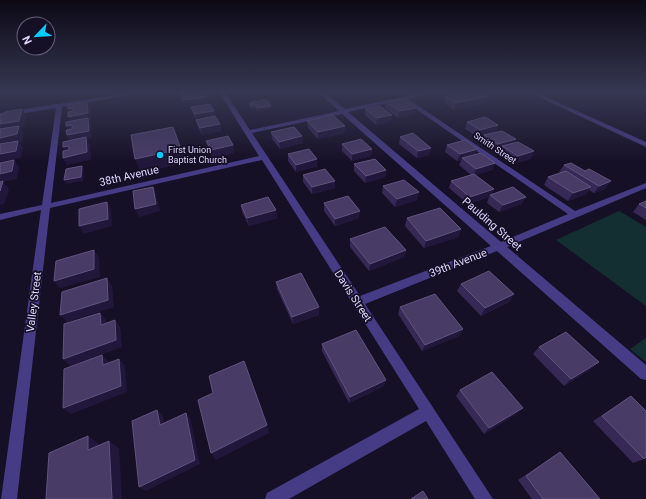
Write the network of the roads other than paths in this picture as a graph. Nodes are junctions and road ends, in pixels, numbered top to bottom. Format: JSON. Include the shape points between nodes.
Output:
{"nodes":[{"id":1,"x":58,"y":115,"type":"edge"},
{"id":2,"x":237,"y":115,"type":"edge"},
{"id":3,"x":327,"y":115,"type":"edge"},
{"id":4,"x":347,"y":115,"type":"edge"},
{"id":5,"x":429,"y":115,"type":"edge"},
{"id":6,"x":582,"y":115,"type":"edge"},
{"id":7,"x":248,"y":132,"type":"junction"},
{"id":8,"x":646,"y":145,"type":"edge"},
{"id":9,"x":263,"y":156,"type":"junction"},
{"id":10,"x":646,"y":185,"type":"edge"},
{"id":11,"x":46,"y":207,"type":"junction"},
{"id":12,"x":575,"y":214,"type":"junction"},
{"id":13,"x":0,"y":218,"type":"edge"},
{"id":14,"x":500,"y":246,"type":"junction"},
{"id":15,"x":357,"y":302,"type":"junction"},
{"id":16,"x":646,"y":374,"type":"edge"},
{"id":17,"x":428,"y":412,"type":"junction"},
{"id":18,"x":9,"y":499,"type":"edge"},
{"id":19,"x":273,"y":499,"type":"edge"},
{"id":20,"x":485,"y":499,"type":"edge"}],
"edges":[{"from":1,"to":11,"type":"street","name":"Valley Street"},
{"from":2,"to":7,"type":"street","name":"Davis Street"},
{"from":3,"to":7,"type":"street"},
{"from":4,"to":14,"type":"street","name":"Paulding Street"},
{"from":5,"to":12,"type":"street","name":"Smith Street"},
{"from":6,"to":8,"type":"street"},
{"from":7,"to":9,"type":"street","name":"Davis Street"},
{"from":9,"to":11,"type":"street","name":"38th Avenue"},
{"from":9,"to":15,"type":"street","name":"Davis Street"},
{"from":10,"to":12,"type":"street","name":"39th Avenue"},
{"from":11,"to":13,"type":"street","name":"38th Avenue"},
{"from":11,"to":18,"type":"street","name":"Valley Street"},
{"from":12,"to":14,"type":"street","name":"39th Avenue"},
{"from":14,"to":15,"type":"street","name":"39th Avenue"},
{"from":14,"to":16,"type":"street","name":"Paulding Street"},
{"from":15,"to":17,"type":"street","name":"Davis Street"},
{"from":17,"to":19,"type":"street"},
{"from":17,"to":20,"type":"street","name":"Davis Street"}]}
